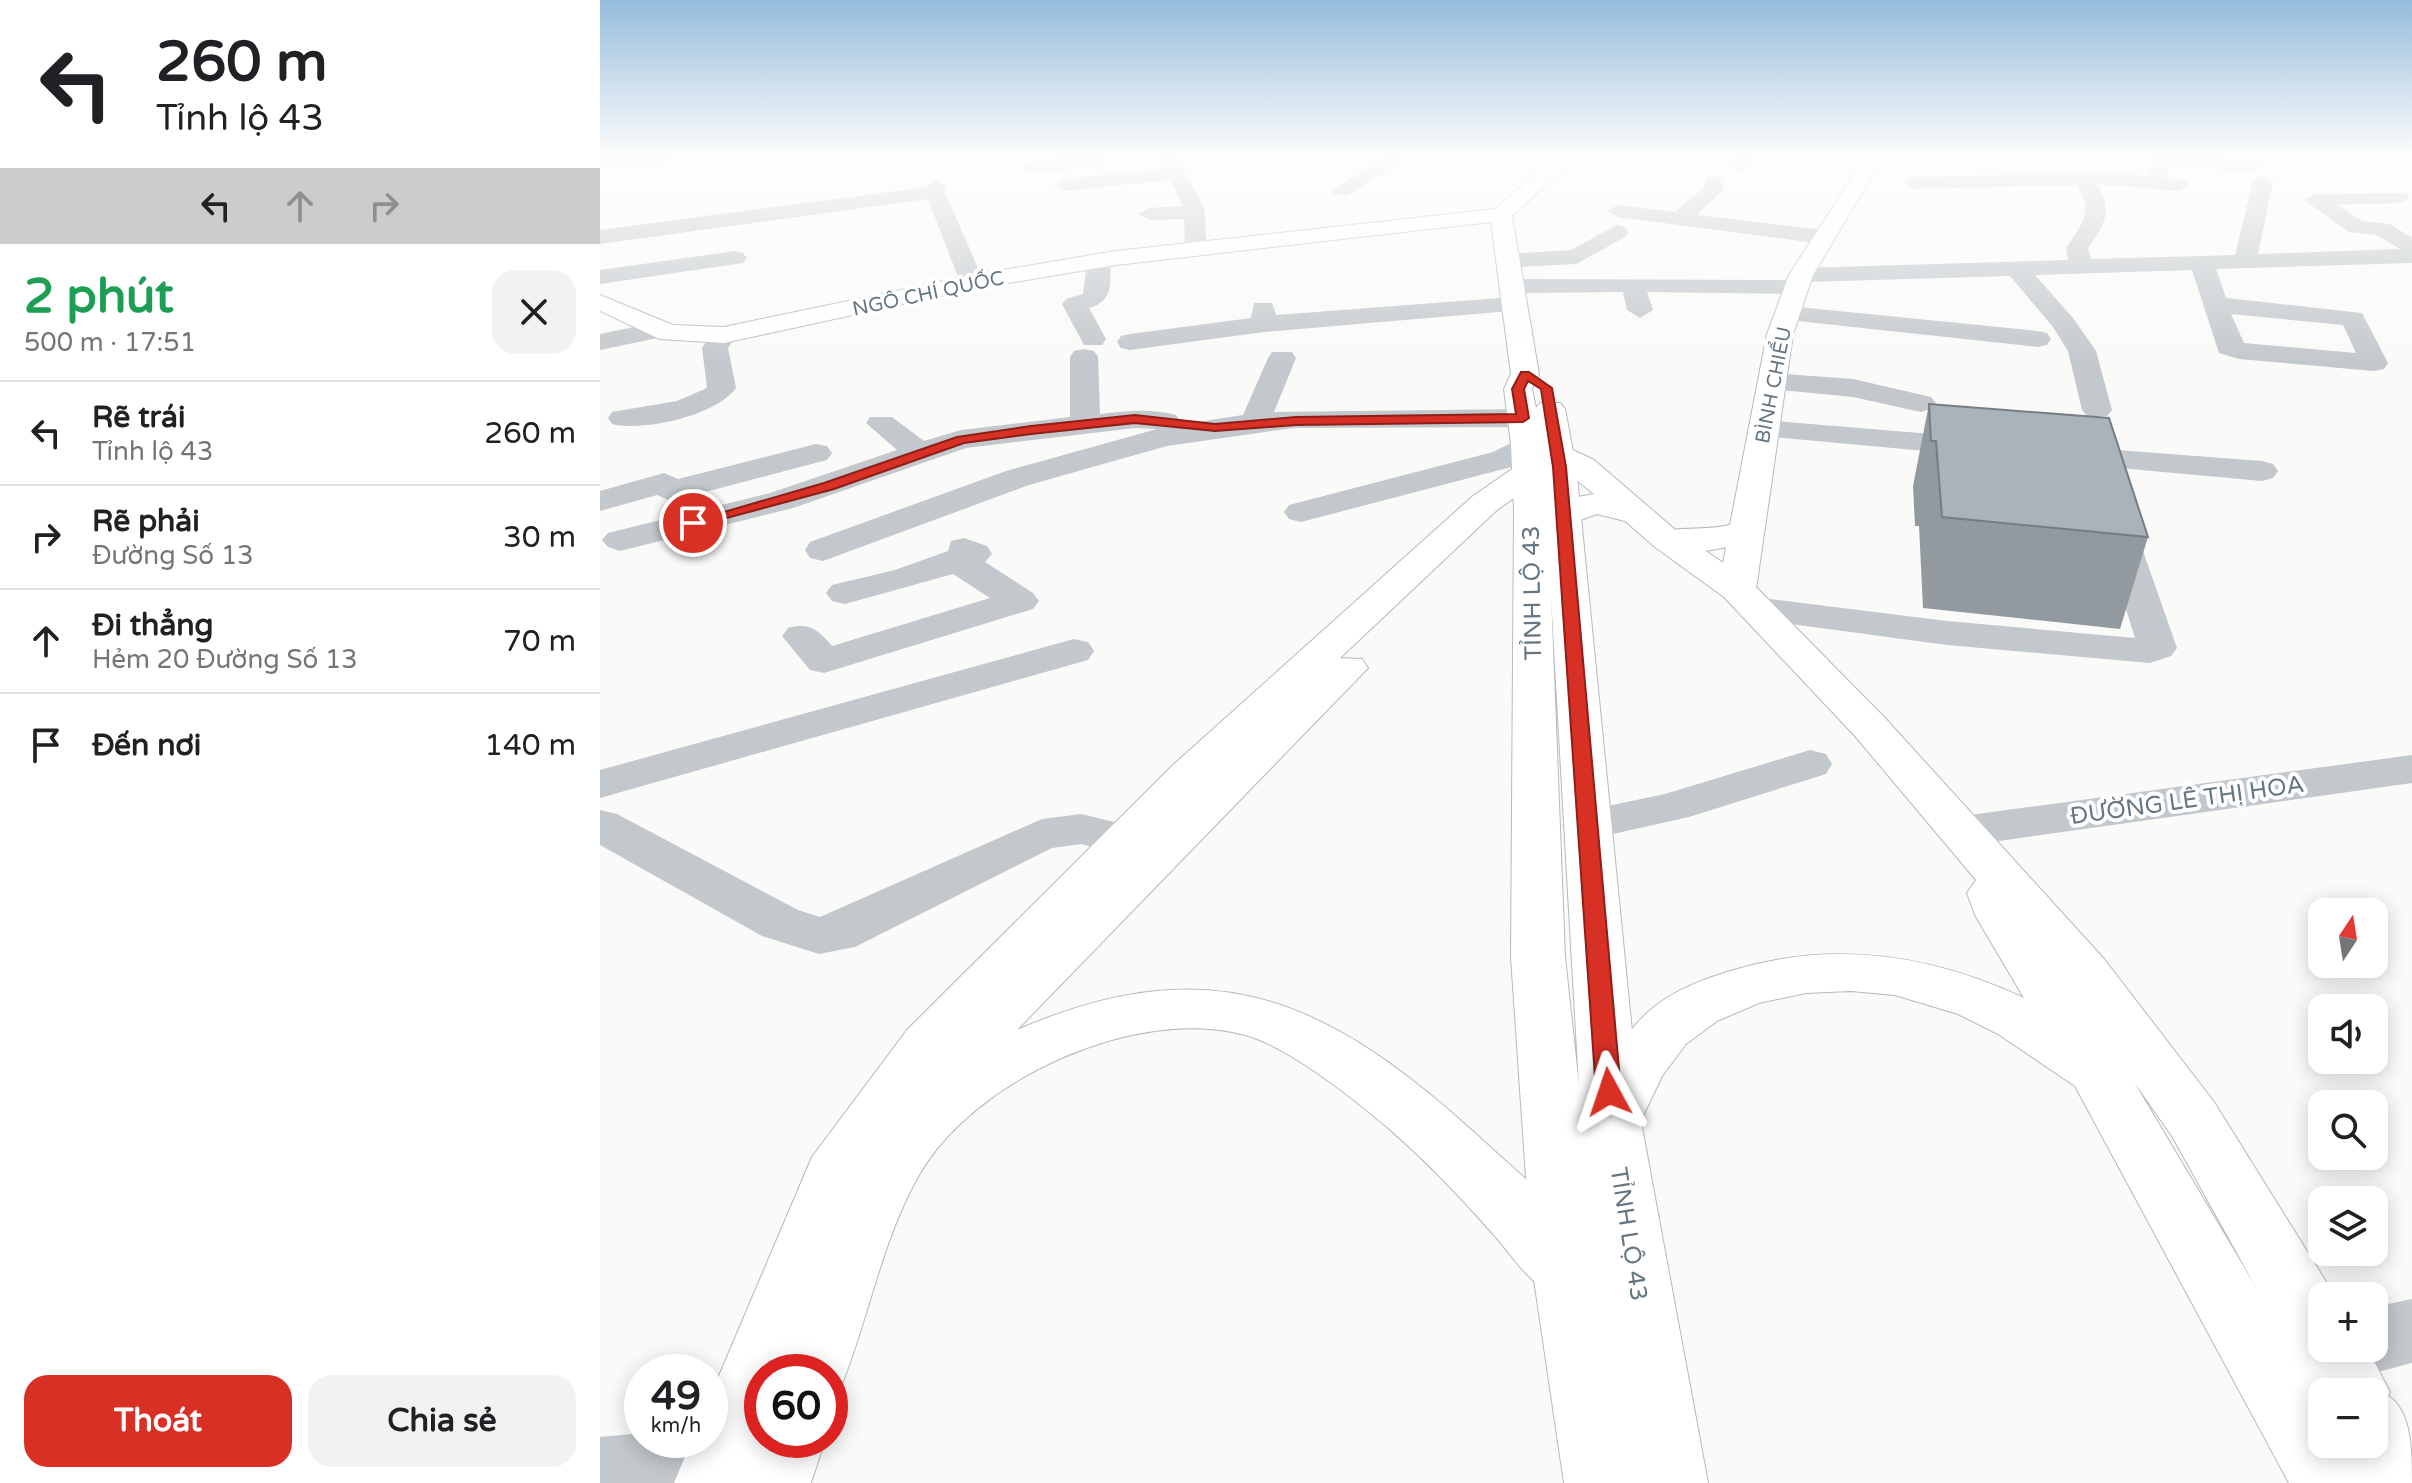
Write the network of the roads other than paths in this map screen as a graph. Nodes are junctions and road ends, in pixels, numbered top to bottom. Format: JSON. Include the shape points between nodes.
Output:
{"nodes":[{"id":1,"x":686,"y":225,"type":"edge"},
{"id":2,"x":951,"y":225,"type":"edge"},
{"id":3,"x":1195,"y":225,"type":"edge"},
{"id":4,"x":1409,"y":225,"type":"edge"},
{"id":5,"x":1502,"y":225,"type":"edge"},
{"id":6,"x":1613,"y":225,"type":"edge"},
{"id":7,"x":1729,"y":225,"type":"edge"},
{"id":8,"x":1837,"y":225,"type":"edge"},
{"id":9,"x":2093,"y":225,"type":"edge"},
{"id":10,"x":2250,"y":225,"type":"edge"},
{"id":11,"x":2354,"y":225,"type":"edge"},
{"id":12,"x":600,"y":237,"type":"edge"},
{"id":13,"x":1824,"y":237,"type":"junction"},
{"id":14,"x":2412,"y":247,"type":"edge"},
{"id":15,"x":1196,"y":249,"type":"junction"},
{"id":16,"x":2412,"y":256,"type":"edge"},
{"id":17,"x":735,"y":258,"type":"dead end"},
{"id":18,"x":1507,"y":259,"type":"junction"},
{"id":19,"x":1099,"y":261,"type":"junction"},
{"id":20,"x":2245,"y":261,"type":"junction"},
{"id":21,"x":2202,"y":263,"type":"junction"},
{"id":22,"x":2081,"y":268,"type":"junction"},
{"id":23,"x":2018,"y":270,"type":"junction"},
{"id":24,"x":600,"y":277,"type":"edge"},
{"id":25,"x":1799,"y":281,"type":"junction"},
{"id":26,"x":972,"y":282,"type":"junction"},
{"id":27,"x":1633,"y":285,"type":"junction"},
{"id":28,"x":1511,"y":295,"type":"junction"},
{"id":29,"x":600,"y":302,"type":"edge"},
{"id":30,"x":2215,"y":305,"type":"junction"},
{"id":31,"x":1640,"y":310,"type":"dead end"},
{"id":32,"x":1788,"y":314,"type":"junction"},
{"id":33,"x":658,"y":330,"type":"junction"},
{"id":34,"x":724,"y":335,"type":"junction"},
{"id":35,"x":2038,"y":339,"type":"dead end"},
{"id":36,"x":600,"y":342,"type":"edge"},
{"id":37,"x":1130,"y":342,"type":"dead end"},
{"id":38,"x":1282,"y":358,"type":"dead end"},
{"id":39,"x":1525,"y":374,"type":"junction"},
{"id":40,"x":1771,"y":382,"type":"junction"},
{"id":41,"x":1921,"y":403,"type":"dead end"},
{"id":42,"x":2097,"y":410,"type":"dead end"},
{"id":43,"x":623,"y":418,"type":"dead end"},
{"id":44,"x":1255,"y":422,"type":"junction"},
{"id":45,"x":881,"y":423,"type":"dead end"},
{"id":46,"x":1085,"y":423,"type":"junction"},
{"id":47,"x":1215,"y":427,"type":"junction"},
{"id":48,"x":1763,"y":429,"type":"junction"},
{"id":49,"x":920,"y":453,"type":"junction"},
{"id":50,"x":1541,"y":465,"type":"junction"},
{"id":51,"x":2262,"y":471,"type":"dead end"},
{"id":52,"x":853,"y":478,"type":"junction"},
{"id":53,"x":2104,"y":492,"type":"edge"},
{"id":54,"x":600,"y":501,"type":"edge"},
{"id":55,"x":1301,"y":512,"type":"dead end"},
{"id":56,"x":1633,"y":513,"type":"junction"},
{"id":57,"x":911,"y":516,"type":"junction"},
{"id":58,"x":1747,"y":532,"type":"junction"},
{"id":59,"x":620,"y":540,"type":"dead end"},
{"id":60,"x":1667,"y":540,"type":"junction"},
{"id":61,"x":823,"y":550,"type":"dead end"},
{"id":62,"x":957,"y":560,"type":"junction"},
{"id":63,"x":845,"y":593,"type":"dead end"},
{"id":64,"x":1746,"y":598,"type":"junction"},
{"id":65,"x":802,"y":636,"type":"dead end"},
{"id":66,"x":1074,"y":651,"type":"dead end"},
{"id":67,"x":1810,"y":764,"type":"dead end"},
{"id":68,"x":2412,"y":769,"type":"edge"},
{"id":69,"x":600,"y":784,"type":"edge"},
{"id":70,"x":600,"y":825,"type":"edge"},
{"id":71,"x":1586,"y":825,"type":"junction"},
{"id":72,"x":1967,"y":837,"type":"junction"},
{"id":73,"x":1127,"y":840,"type":"junction"},
{"id":74,"x":2096,"y":1070,"type":"junction"},
{"id":75,"x":952,"y":1097,"type":"junction"},
{"id":76,"x":1611,"y":1122,"type":"junction"},
{"id":77,"x":1565,"y":1266,"type":"junction"},
{"id":78,"x":2308,"y":1300,"type":"edge"},
{"id":79,"x":2412,"y":1331,"type":"edge"},
{"id":80,"x":2388,"y":1339,"type":"edge"},
{"id":81,"x":818,"y":1354,"type":"edge"},
{"id":82,"x":2388,"y":1451,"type":"edge"},
{"id":83,"x":755,"y":1466,"type":"edge"},
{"id":84,"x":600,"y":1475,"type":"edge"},
{"id":85,"x":1602,"y":1483,"type":"edge"},
{"id":86,"x":1670,"y":1483,"type":"edge"},
{"id":87,"x":2330,"y":1483,"type":"edge"},
{"id":88,"x":2407,"y":1483,"type":"edge"}],
"edges":[{"from":1,"to":12,"type":"street"},
{"from":2,"to":26,"type":"street"},
{"from":3,"to":15,"type":"street"},
{"from":4,"to":15,"type":"main road","name":"NGÔ CHÍ QUỐC"},
{"from":5,"to":18,"type":"main road","name":"TỈNH LỘ 43"},
{"from":6,"to":18,"type":"street","via":[[1576,257]]},
{"from":7,"to":13,"type":"street"},
{"from":8,"to":13,"type":"main road","name":"BÌNH CHIỂU"},
{"from":9,"to":22,"type":"street","via":[[2077,248]]},
{"from":10,"to":20,"type":"street"},
{"from":11,"to":14,"type":"street","via":[[2382,229]]},
{"from":13,"to":25,"type":"main road","name":"BÌNH CHIỂU"},
{"from":15,"to":19,"type":"main road","name":"NGÔ CHÍ QUỐC"},
{"from":16,"to":20,"type":"street"},
{"from":17,"to":24,"type":"street"},
{"from":18,"to":28,"type":"main road","name":"TỈNH LỘ 43"},
{"from":19,"to":26,"type":"main road","name":"NGÔ CHÍ QUỐC"},
{"from":19,"to":46,"type":"street","via":[[1095,298],[1075,304],[1088,348]]},
{"from":20,"to":21,"type":"street"},
{"from":21,"to":22,"type":"street"},
{"from":21,"to":30,"type":"street"},
{"from":22,"to":23,"type":"street"},
{"from":23,"to":25,"type":"street"},
{"from":23,"to":42,"type":"street","via":[[2082,351]]},
{"from":25,"to":27,"type":"street"},
{"from":25,"to":32,"type":"main road","name":"BÌNH CHIỂU"},
{"from":26,"to":34,"type":"main road","name":"NGÔ CHÍ QUỐC"},
{"from":27,"to":28,"type":"street"},
{"from":27,"to":31,"type":"street"},
{"from":28,"to":37,"type":"street","via":[[1264,316]]},
{"from":28,"to":39,"type":"main road","name":"TỈNH LỘ 43"},
{"from":29,"to":33,"type":"main road","name":"NGÔ CHÍ QUỐC"},
{"from":30,"to":30,"type":"street","via":[[2229,347],[2239,351],[2374,363],[2353,318]]},
{"from":32,"to":35,"type":"street"},
{"from":32,"to":40,"type":"main road","name":"BÌNH CHIỂU"},
{"from":33,"to":34,"type":"main road","name":"NGÔ CHÍ QUỐC"},
{"from":33,"to":36,"type":"street"},
{"from":34,"to":43,"type":"street","via":[[715,348],[722,388],[718,396]]},
{"from":38,"to":44,"type":"street"},
{"from":39,"to":50,"type":"main road","name":"TỈNH LỘ 43","via":[[1518,389]]},
{"from":39,"to":50,"type":"main road","name":"TỈNH LỘ 43","via":[[1546,388]]},
{"from":40,"to":41,"type":"street","via":[[1853,388]]},
{"from":40,"to":48,"type":"main road","name":"BÌNH CHIỂU"},
{"from":44,"to":47,"type":"street"},
{"from":44,"to":50,"type":"street"},
{"from":45,"to":49,"type":"street"},
{"from":46,"to":47,"type":"street","via":[[1135,419]]},
{"from":46,"to":49,"type":"street","via":[[961,439]]},
{"from":47,"to":57,"type":"street","via":[[1084,458]]},
{"from":48,"to":51,"type":"street"},
{"from":48,"to":58,"type":"main road","name":"BÌNH CHIỂU"},
{"from":49,"to":52,"type":"street"},
{"from":50,"to":55,"type":"street","via":[[1504,459]]},
{"from":50,"to":56,"type":"main road","via":[[1583,467]]},
{"from":50,"to":56,"type":"main road","via":[[1576,506],[1595,504]]},
{"from":50,"to":71,"type":"main road","name":"TỈNH LỘ 43"},
{"from":50,"to":73,"type":"main road","via":[[1485,503],[1188,776]]},
{"from":50,"to":75,"type":"main road","via":[[995,1017],[954,1075]]},
{"from":50,"to":77,"type":"main road","name":"TỈNH LỘ 43","via":[[1538,957]]},
{"from":52,"to":54,"type":"street","via":[[824,442],[671,491],[664,483]]},
{"from":52,"to":59,"type":"street","via":[[715,520]]},
{"from":53,"to":64,"type":"street","via":[[2152,624],[2157,648],[2150,651],[1947,633]]},
{"from":56,"to":60,"type":"main road"},
{"from":57,"to":61,"type":"street"},
{"from":57,"to":62,"type":"street","via":[[974,554]]},
{"from":58,"to":60,"type":"main road","via":[[1709,541]]},
{"from":58,"to":64,"type":"main road","name":"BÌNH CHIỂU"},
{"from":60,"to":64,"type":"main road"},
{"from":62,"to":63,"type":"street"},
{"from":62,"to":65,"type":"street","via":[[1020,601],[824,661]]},
{"from":64,"to":72,"type":"main road"},
{"from":66,"to":69,"type":"street"},
{"from":67,"to":71,"type":"street","via":[[1672,807]]},
{"from":68,"to":72,"type":"street","name":"ĐƯỜNG LÊ THỊ HOA"},
{"from":70,"to":73,"type":"street","via":[[780,923],[819,936],[836,934],[1042,834],[1081,829]]},
{"from":71,"to":76,"type":"main road","name":"TỈNH LỘ 43"},
{"from":72,"to":74,"type":"main road","via":[[2001,915]]},
{"from":72,"to":78,"type":"main road","via":[[2085,973],[2193,1119]]},
{"from":73,"to":83,"type":"main road","via":[[927,1045],[842,1163],[793,1273]]},
{"from":74,"to":76,"type":"main road","via":[[2042,1031],[1979,999],[1916,978],[1828,969],[1732,989],[1667,1028],[1638,1068]]},
{"from":74,"to":87,"type":"main road"},
{"from":75,"to":77,"type":"main road","via":[[1013,1057],[1109,1017],[1205,1009],[1255,1015],[1315,1045],[1447,1141]]},
{"from":75,"to":81,"type":"main road","via":[[897,1156],[863,1229]]},
{"from":76,"to":86,"type":"main road","name":"TỈNH LỘ 43"},
{"from":77,"to":85,"type":"main road","name":"TỈNH LỘ 43"},
{"from":79,"to":80,"type":"street"},
{"from":82,"to":88,"type":"main road"},
{"from":83,"to":84,"type":"street"}]}
